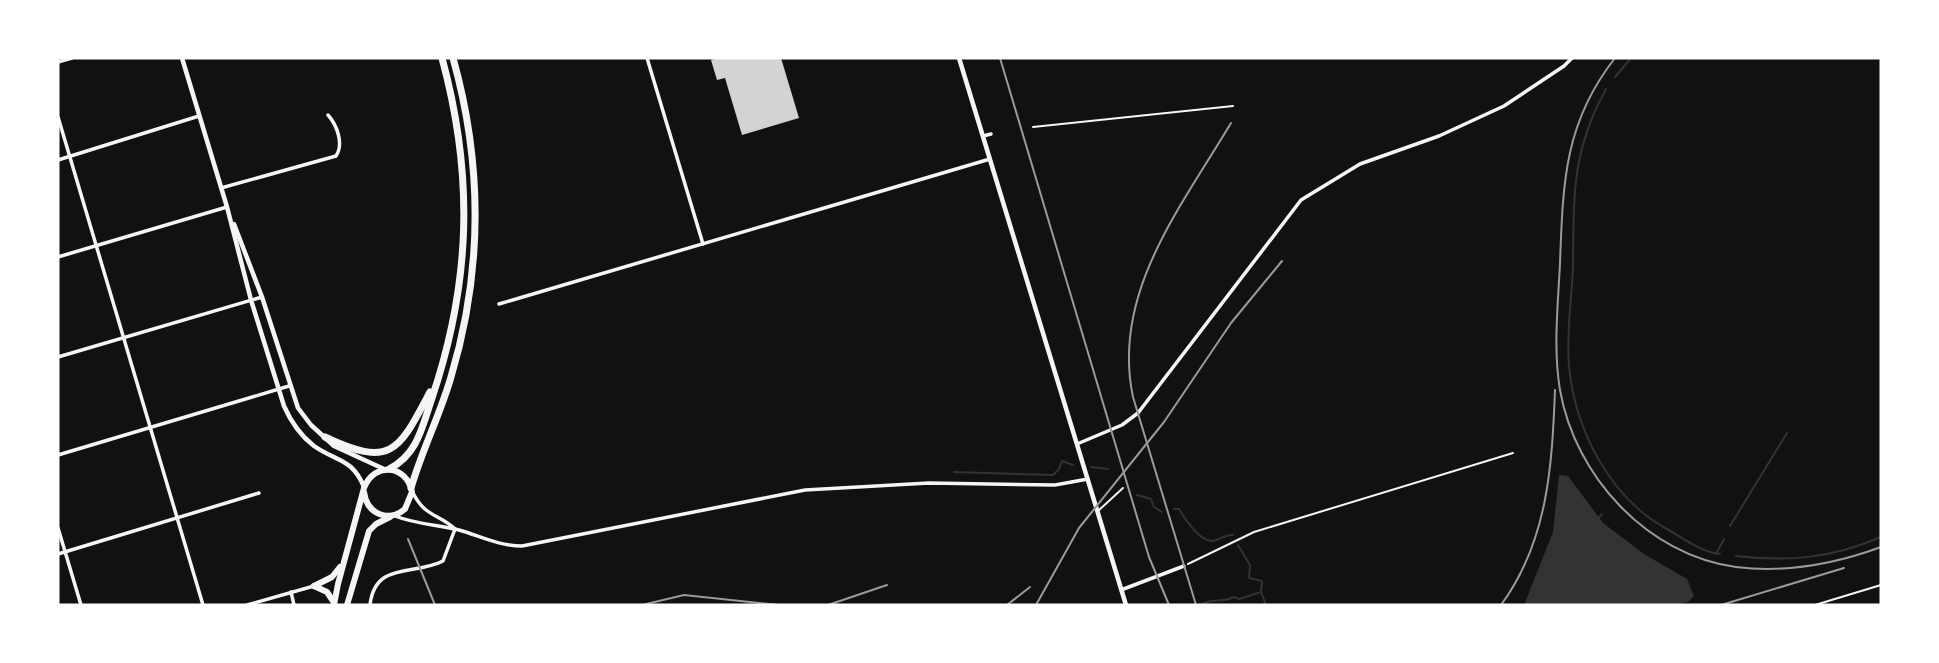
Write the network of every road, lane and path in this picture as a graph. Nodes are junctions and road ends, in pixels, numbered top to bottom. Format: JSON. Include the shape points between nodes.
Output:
{"nodes":[{"id":1,"x":72,"y":58,"type":"edge"},
{"id":2,"x":182,"y":58,"type":"edge"},
{"id":3,"x":442,"y":58,"type":"edge"},
{"id":4,"x":453,"y":58,"type":"edge"},
{"id":5,"x":647,"y":58,"type":"edge"},
{"id":6,"x":960,"y":58,"type":"edge"},
{"id":7,"x":1572,"y":58,"type":"edge"},
{"id":8,"x":58,"y":62,"type":"edge"},
{"id":9,"x":1233,"y":106,"type":"dead end"},
{"id":10,"x":328,"y":115,"type":"dead end"},
{"id":11,"x":199,"y":116,"type":"junction"},
{"id":12,"x":58,"y":117,"type":"edge"},
{"id":13,"x":1033,"y":127,"type":"dead end"},
{"id":14,"x":991,"y":134,"type":"dead end"},
{"id":15,"x":983,"y":136,"type":"junction"},
{"id":16,"x":70,"y":157,"type":"junction"},
{"id":17,"x":990,"y":159,"type":"junction"},
{"id":18,"x":58,"y":160,"type":"edge"},
{"id":19,"x":221,"y":188,"type":"junction"},
{"id":20,"x":227,"y":207,"type":"junction"},
{"id":21,"x":703,"y":244,"type":"junction"},
{"id":22,"x":97,"y":245,"type":"junction"},
{"id":23,"x":58,"y":257,"type":"edge"},
{"id":24,"x":262,"y":297,"type":"junction"},
{"id":25,"x":251,"y":300,"type":"junction"},
{"id":26,"x":499,"y":304,"type":"dead end"},
{"id":27,"x":124,"y":338,"type":"junction"},
{"id":28,"x":58,"y":357,"type":"edge"},
{"id":29,"x":439,"y":376,"type":"junction"},
{"id":30,"x":289,"y":386,"type":"junction"},
{"id":31,"x":278,"y":389,"type":"junction"},
{"id":32,"x":151,"y":428,"type":"junction"},
{"id":33,"x":325,"y":437,"type":"junction"},
{"id":34,"x":1077,"y":444,"type":"junction"},
{"id":35,"x":1513,"y":453,"type":"dead end"},
{"id":36,"x":58,"y":455,"type":"edge"},
{"id":37,"x":386,"y":469,"type":"junction"},
{"id":38,"x":1087,"y":479,"type":"junction"},
{"id":39,"x":1123,"y":488,"type":"dead end"},
{"id":40,"x":364,"y":490,"type":"junction"},
{"id":41,"x":412,"y":490,"type":"junction"},
{"id":42,"x":259,"y":493,"type":"dead end"},
{"id":43,"x":1097,"y":511,"type":"junction"},
{"id":44,"x":393,"y":516,"type":"junction"},
{"id":45,"x":177,"y":518,"type":"junction"},
{"id":46,"x":58,"y":528,"type":"edge"},
{"id":47,"x":455,"y":529,"type":"junction"},
{"id":48,"x":65,"y":552,"type":"junction"},
{"id":49,"x":58,"y":554,"type":"edge"},
{"id":50,"x":343,"y":562,"type":"junction"},
{"id":51,"x":1184,"y":566,"type":"joint"},
{"id":52,"x":1881,"y":585,"type":"edge"},
{"id":53,"x":314,"y":586,"type":"junction"},
{"id":54,"x":1121,"y":590,"type":"junction"},
{"id":55,"x":291,"y":592,"type":"junction"},
{"id":56,"x":81,"y":605,"type":"edge"},
{"id":57,"x":204,"y":605,"type":"edge"},
{"id":58,"x":247,"y":605,"type":"edge"},
{"id":59,"x":294,"y":605,"type":"edge"},
{"id":60,"x":334,"y":605,"type":"edge"},
{"id":61,"x":347,"y":605,"type":"edge"},
{"id":62,"x":370,"y":605,"type":"edge"},
{"id":63,"x":1126,"y":605,"type":"edge"},
{"id":64,"x":1815,"y":605,"type":"edge"}],
"edges":[{"from":1,"to":8,"type":"street"},
{"from":2,"to":11,"type":"street"},
{"from":3,"to":29,"type":"highway","via":[[459,135],[466,218],[458,303]]},
{"from":4,"to":41,"type":"highway","via":[[471,142],[476,236],[473,280],[450,380]]},
{"from":5,"to":21,"type":"street"},
{"from":6,"to":15,"type":"street"},
{"from":7,"to":34,"type":"street","via":[[1504,106],[1439,136],[1360,164],[1301,200],[1138,413]]},
{"from":9,"to":13,"type":"lane"},
{"from":10,"to":19,"type":"street","via":[[340,146],[336,156]]},
{"from":11,"to":16,"type":"street"},
{"from":11,"to":19,"type":"street"},
{"from":12,"to":16,"type":"street"},
{"from":14,"to":15,"type":"street"},
{"from":15,"to":17,"type":"street"},
{"from":16,"to":18,"type":"street"},
{"from":16,"to":22,"type":"street"},
{"from":17,"to":21,"type":"street"},
{"from":17,"to":34,"type":"street"},
{"from":19,"to":20,"type":"street"},
{"from":20,"to":22,"type":"street"},
{"from":20,"to":24,"type":"street"},
{"from":20,"to":25,"type":"street"},
{"from":21,"to":26,"type":"street"},
{"from":22,"to":23,"type":"street"},
{"from":22,"to":27,"type":"street"},
{"from":24,"to":25,"type":"street"},
{"from":24,"to":30,"type":"street"},
{"from":25,"to":27,"type":"street"},
{"from":25,"to":31,"type":"street"},
{"from":27,"to":28,"type":"street"},
{"from":27,"to":32,"type":"street"},
{"from":29,"to":33,"type":"highway","via":[[404,439],[390,451],[367,453]]},
{"from":29,"to":37,"type":"highway","via":[[411,453]]},
{"from":30,"to":31,"type":"street"},
{"from":30,"to":33,"type":"street","via":[[302,415]]},
{"from":31,"to":32,"type":"street"},
{"from":31,"to":40,"type":"street","via":[[299,430],[315,446],[352,467]]},
{"from":32,"to":36,"type":"street"},
{"from":32,"to":45,"type":"street"},
{"from":33,"to":37,"type":"street","via":[[349,455]]},
{"from":34,"to":38,"type":"street"},
{"from":35,"to":51,"type":"path","via":[[1254,532]]},
{"from":37,"to":40,"type":"highway","via":[[373,474]]},
{"from":37,"to":41,"type":"highway","via":[[401,472]]},
{"from":38,"to":43,"type":"street"},
{"from":38,"to":47,"type":"street","via":[[1055,485],[929,483],[806,490],[529,546],[503,544]]},
{"from":39,"to":43,"type":"lane"},
{"from":40,"to":44,"type":"highway","via":[[372,510]]},
{"from":40,"to":50,"type":"highway"},
{"from":41,"to":44,"type":"highway","via":[[405,509]]},
{"from":41,"to":47,"type":"street","via":[[425,512]]},
{"from":42,"to":45,"type":"street"},
{"from":43,"to":54,"type":"street"},
{"from":44,"to":47,"type":"street"},
{"from":44,"to":61,"type":"highway","via":[[369,531]]},
{"from":45,"to":48,"type":"street"},
{"from":45,"to":57,"type":"street"},
{"from":46,"to":48,"type":"street"},
{"from":47,"to":62,"type":"street","via":[[443,561],[383,578],[374,588]]},
{"from":48,"to":49,"type":"street"},
{"from":48,"to":56,"type":"street"},
{"from":50,"to":53,"type":"highway","via":[[332,577]]},
{"from":50,"to":60,"type":"highway"},
{"from":51,"to":54,"type":"street"},
{"from":52,"to":64,"type":"lane"},
{"from":53,"to":55,"type":"street"},
{"from":53,"to":60,"type":"highway","via":[[328,592]]},
{"from":54,"to":63,"type":"street"},
{"from":55,"to":58,"type":"street"},
{"from":55,"to":59,"type":"street"}]}
